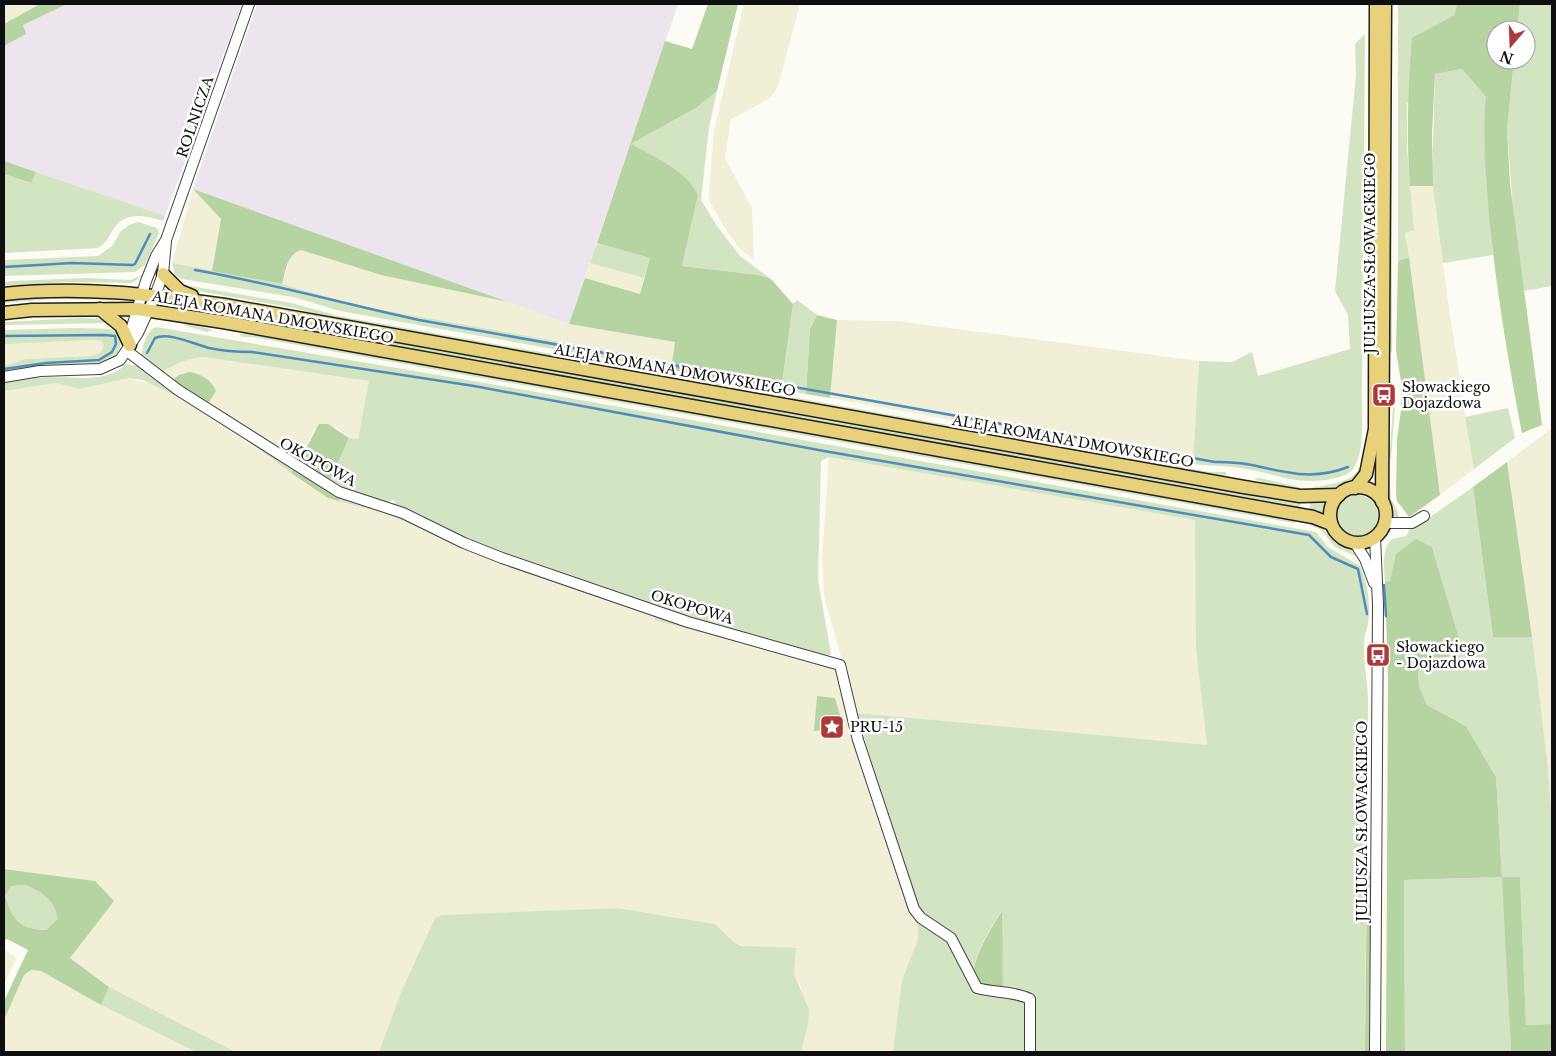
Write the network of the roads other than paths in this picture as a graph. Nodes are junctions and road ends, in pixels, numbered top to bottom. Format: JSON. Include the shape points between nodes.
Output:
{"nodes":[{"id":1,"x":249,"y":4,"type":"edge"},
{"id":2,"x":1376,"y":4,"type":"edge"},
{"id":3,"x":1385,"y":4,"type":"edge"},
{"id":4,"x":166,"y":240,"type":"junction"},
{"id":5,"x":163,"y":274,"type":"junction"},
{"id":6,"x":4,"y":294,"type":"edge"},
{"id":7,"x":149,"y":296,"type":"junction"},
{"id":8,"x":208,"y":302,"type":"junction"},
{"id":9,"x":100,"y":309,"type":"junction"},
{"id":10,"x":143,"y":310,"type":"junction"},
{"id":11,"x":4,"y":313,"type":"edge"},
{"id":12,"x":129,"y":345,"type":"junction"},
{"id":13,"x":4,"y":377,"type":"edge"},
{"id":14,"x":1355,"y":488,"type":"junction"},
{"id":15,"x":1339,"y":494,"type":"junction"},
{"id":16,"x":1382,"y":502,"type":"junction"},
{"id":17,"x":1424,"y":516,"type":"dead end"},
{"id":18,"x":1384,"y":523,"type":"junction"},
{"id":19,"x":1331,"y":524,"type":"junction"},
{"id":20,"x":1375,"y":538,"type":"junction"},
{"id":21,"x":1355,"y":543,"type":"junction"},
{"id":22,"x":1376,"y":590,"type":"junction"},
{"id":23,"x":1030,"y":1052,"type":"edge"},
{"id":24,"x":1375,"y":1052,"type":"edge"}],
"edges":[{"from":1,"to":4,"type":"street","name":"ROLNICZA"},
{"from":2,"to":14,"type":"main road","name":"JULIUSZA SŁOWACKIEGO","via":[[1375,429],[1366,474]]},
{"from":3,"to":16,"type":"main road","name":"JULIUSZA SŁOWACKIEGO"},
{"from":4,"to":5,"type":"street","name":"ROLNICZA"},
{"from":4,"to":7,"type":"street","name":"ROLNICZA","via":[[150,269]]},
{"from":5,"to":7,"type":"street","name":"ROLNICZA"},
{"from":5,"to":8,"type":"main road","via":[[180,291]]},
{"from":6,"to":7,"type":"main road","name":"ALEJA ROMANA DMOWSKIEGO","via":[[100,290]]},
{"from":7,"to":8,"type":"main road","name":"ALEJA ROMANA DMOWSKIEGO"},
{"from":7,"to":10,"type":"street","name":"ROLNICZA"},
{"from":8,"to":15,"type":"main road","name":"ALEJA ROMANA DMOWSKIEGO","via":[[1244,487],[1300,496]]},
{"from":9,"to":10,"type":"main road","name":"ALEJA ROMANA DMOWSKIEGO"},
{"from":9,"to":11,"type":"main road","name":"ALEJA ROMANA DMOWSKIEGO"},
{"from":9,"to":12,"type":"main road","via":[[121,326]]},
{"from":10,"to":12,"type":"street","name":"ROLNICZA","via":[[131,330]]},
{"from":10,"to":19,"type":"main road","name":"ALEJA ROMANA DMOWSKIEGO","via":[[824,428],[1313,517]]},
{"from":12,"to":13,"type":"street","via":[[120,360],[100,369],[40,371]]},
{"from":12,"to":23,"type":"street","name":"OKOPOWA","via":[[178,390],[339,492],[402,513],[502,558],[681,620],[840,664],[858,740],[914,909],[921,918],[951,938],[976,988],[1030,999]]},
{"from":14,"to":15,"type":"main road"},
{"from":14,"to":16,"type":"main road","via":[[1370,491]]},
{"from":15,"to":19,"type":"main road","via":[[1330,508]]},
{"from":16,"to":18,"type":"main road","via":[[1386,516]]},
{"from":17,"to":18,"type":"street","via":[[1412,524]]},
{"from":18,"to":20,"type":"main road"},
{"from":19,"to":21,"type":"main road","via":[[1340,537]]},
{"from":20,"to":21,"type":"main road"},
{"from":20,"to":22,"type":"street","name":"JULIUSZA SŁOWACKIEGO"},
{"from":21,"to":22,"type":"street","name":"JULIUSZA SŁOWACKIEGO"},
{"from":22,"to":24,"type":"street","name":"JULIUSZA SŁOWACKIEGO"}]}
